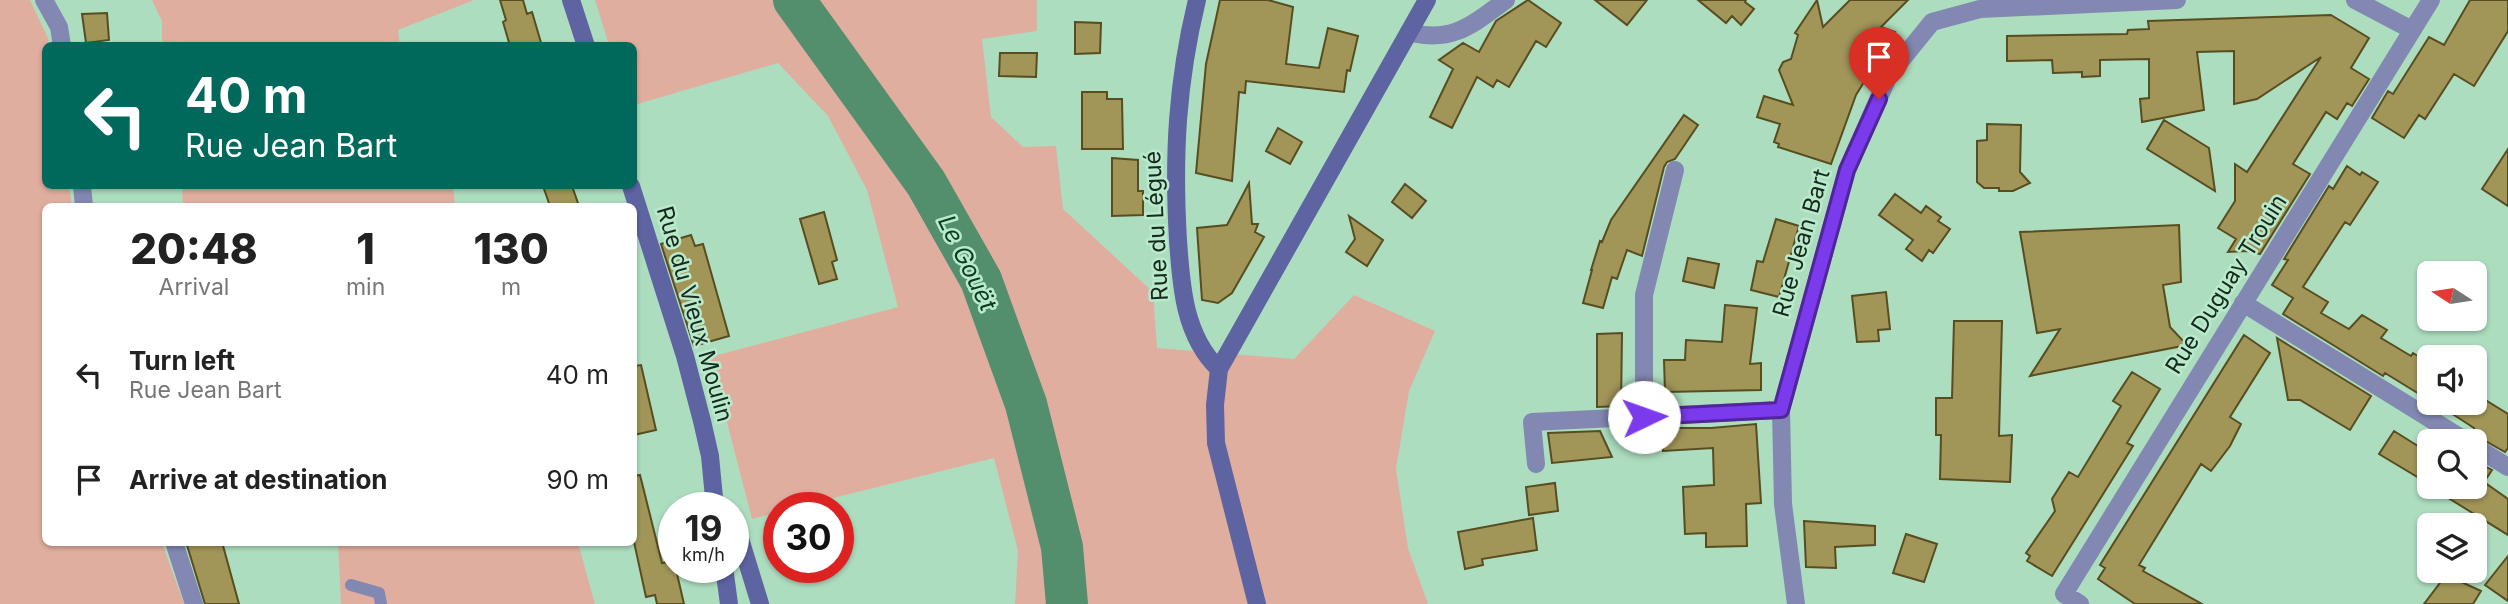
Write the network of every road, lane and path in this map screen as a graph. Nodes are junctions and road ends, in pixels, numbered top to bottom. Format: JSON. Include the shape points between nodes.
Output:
{"nodes":[{"id":1,"x":44,"y":0,"type":"edge"},
{"id":2,"x":571,"y":0,"type":"edge"},
{"id":3,"x":1197,"y":0,"type":"edge"},
{"id":4,"x":1427,"y":0,"type":"edge"},
{"id":5,"x":1506,"y":0,"type":"edge"},
{"id":6,"x":2177,"y":0,"type":"edge"},
{"id":7,"x":2355,"y":0,"type":"edge"},
{"id":8,"x":2431,"y":0,"type":"edge"},
{"id":9,"x":2412,"y":30,"type":"junction"},
{"id":10,"x":1409,"y":32,"type":"junction"},
{"id":11,"x":61,"y":42,"type":"edge"},
{"id":12,"x":585,"y":42,"type":"edge"},
{"id":13,"x":1675,"y":170,"type":"dead end"},
{"id":14,"x":637,"y":205,"type":"edge"},
{"id":15,"x":2243,"y":303,"type":"junction"},
{"id":16,"x":1219,"y":369,"type":"junction"},
{"id":17,"x":1781,"y":410,"type":"junction"},
{"id":18,"x":1644,"y":417,"type":"junction"},
{"id":19,"x":2447,"y":429,"type":"edge"},
{"id":20,"x":2487,"y":454,"type":"edge"},
{"id":21,"x":710,"y":456,"type":"junction"},
{"id":22,"x":1536,"y":464,"type":"dead end"},
{"id":23,"x":2508,"y":467,"type":"edge"},
{"id":24,"x":713,"y":492,"type":"edge"},
{"id":25,"x":724,"y":492,"type":"edge"},
{"id":26,"x":175,"y":546,"type":"edge"},
{"id":27,"x":749,"y":568,"type":"edge"},
{"id":28,"x":726,"y":583,"type":"edge"},
{"id":29,"x":351,"y":584,"type":"dead end"},
{"id":30,"x":194,"y":604,"type":"edge"},
{"id":31,"x":382,"y":604,"type":"edge"},
{"id":32,"x":729,"y":604,"type":"edge"},
{"id":33,"x":760,"y":604,"type":"edge"},
{"id":34,"x":1257,"y":604,"type":"edge"},
{"id":35,"x":1796,"y":604,"type":"edge"},
{"id":36,"x":2080,"y":604,"type":"edge"}],
"edges":[{"from":1,"to":11,"type":"street","via":[[59,27]]},
{"from":2,"to":12,"type":"street"},
{"from":3,"to":16,"type":"street","name":"Rue du Légué","via":[[1181,83],[1174,178],[1185,311],[1206,356]]},
{"from":4,"to":10,"type":"street"},
{"from":5,"to":10,"type":"street","via":[[1462,32],[1427,37]]},
{"from":6,"to":17,"type":"street","name":"Rue Jean Bart","via":[[1980,9],[1933,22],[1889,75],[1847,170]]},
{"from":7,"to":9,"type":"street"},
{"from":8,"to":9,"type":"street","name":"Rue Duguay Trouin"},
{"from":9,"to":15,"type":"street","name":"Rue Duguay Trouin"},
{"from":10,"to":16,"type":"street"},
{"from":13,"to":18,"type":"street","via":[[1644,295]]},
{"from":14,"to":21,"type":"street","name":"Rue du Vieux Moulin","via":[[685,356]]},
{"from":15,"to":19,"type":"street"},
{"from":15,"to":36,"type":"street","name":"Rue Duguay Trouin","via":[[2064,594]]},
{"from":16,"to":34,"type":"street","via":[[1216,443]]},
{"from":17,"to":18,"type":"street"},
{"from":17,"to":35,"type":"street","name":"Rue Jean Bart","via":[[1783,504]]},
{"from":18,"to":22,"type":"street","via":[[1532,422]]},
{"from":20,"to":23,"type":"street"},
{"from":21,"to":24,"type":"street","name":"Rue du Vieux Moulin"},
{"from":21,"to":25,"type":"street","name":"Rue du Vieux Moulin"},
{"from":26,"to":30,"type":"street"},
{"from":27,"to":33,"type":"street"},
{"from":28,"to":32,"type":"street"},
{"from":29,"to":31,"type":"lane","via":[[379,593]]}]}
